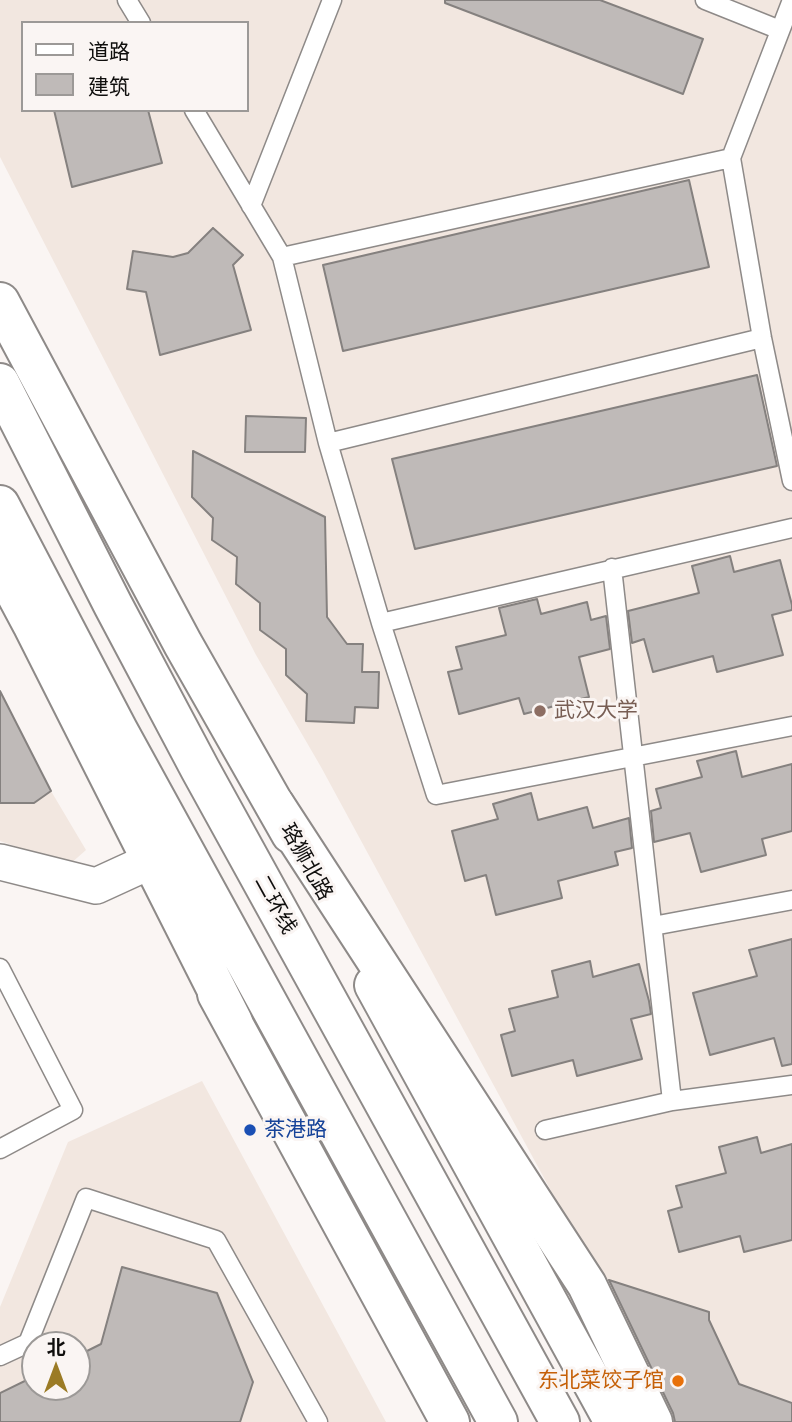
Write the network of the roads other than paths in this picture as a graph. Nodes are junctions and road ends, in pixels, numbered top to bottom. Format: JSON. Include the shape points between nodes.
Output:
{"nodes":[{"id":1,"x":127,"y":0,"type":"edge"},
{"id":2,"x":332,"y":0,"type":"edge"},
{"id":3,"x":705,"y":0,"type":"edge"},
{"id":4,"x":792,"y":0,"type":"edge"},
{"id":5,"x":140,"y":21,"type":"edge"},
{"id":6,"x":780,"y":30,"type":"junction"},
{"id":7,"x":195,"y":112,"type":"edge"},
{"id":8,"x":731,"y":158,"type":"junction"},
{"id":9,"x":251,"y":206,"type":"junction"},
{"id":10,"x":282,"y":257,"type":"junction"},
{"id":11,"x":0,"y":302,"type":"edge"},
{"id":12,"x":762,"y":338,"type":"junction"},
{"id":13,"x":0,"y":383,"type":"edge"},
{"id":14,"x":328,"y":443,"type":"junction"},
{"id":15,"x":792,"y":481,"type":"edge"},
{"id":16,"x":0,"y":505,"type":"edge"},
{"id":17,"x":792,"y":528,"type":"edge"},
{"id":18,"x":0,"y":564,"type":"edge"},
{"id":19,"x":612,"y":568,"type":"junction"},
{"id":20,"x":0,"y":591,"type":"edge"},
{"id":21,"x":381,"y":623,"type":"junction"},
{"id":22,"x":792,"y":726,"type":"edge"},
{"id":23,"x":633,"y":756,"type":"junction"},
{"id":24,"x":275,"y":804,"type":"junction"},
{"id":25,"x":0,"y":862,"type":"edge"},
{"id":26,"x":144,"y":864,"type":"junction"},
{"id":27,"x":792,"y":900,"type":"edge"},
{"id":28,"x":653,"y":926,"type":"junction"},
{"id":29,"x":0,"y":968,"type":"edge"},
{"id":30,"x":233,"y":1022,"type":"junction"},
{"id":31,"x":792,"y":1085,"type":"edge"},
{"id":32,"x":672,"y":1101,"type":"junction"},
{"id":33,"x":545,"y":1130,"type":"dead end"},
{"id":34,"x":0,"y":1149,"type":"edge"},
{"id":35,"x":0,"y":1356,"type":"edge"},
{"id":36,"x":318,"y":1422,"type":"edge"},
{"id":37,"x":450,"y":1422,"type":"edge"},
{"id":38,"x":498,"y":1422,"type":"edge"},
{"id":39,"x":560,"y":1422,"type":"edge"},
{"id":40,"x":614,"y":1422,"type":"edge"},
{"id":41,"x":653,"y":1422,"type":"edge"}],
"edges":[{"from":1,"to":5,"type":"lane"},
{"from":2,"to":9,"type":"lane"},
{"from":3,"to":6,"type":"lane"},
{"from":4,"to":6,"type":"lane"},
{"from":6,"to":8,"type":"lane"},
{"from":7,"to":9,"type":"lane"},
{"from":8,"to":10,"type":"lane"},
{"from":8,"to":12,"type":"lane"},
{"from":9,"to":10,"type":"lane"},
{"from":10,"to":14,"type":"lane"},
{"from":11,"to":24,"type":"main road","name":"珞狮北路","via":[[183,644]]},
{"from":12,"to":14,"type":"lane"},
{"from":12,"to":15,"type":"lane"},
{"from":13,"to":39,"type":"main road","name":"二环线","via":[[200,769]]},
{"from":14,"to":21,"type":"lane"},
{"from":16,"to":38,"type":"main road","via":[[118,730]]},
{"from":17,"to":19,"type":"lane"},
{"from":18,"to":30,"type":"main road"},
{"from":19,"to":21,"type":"lane"},
{"from":19,"to":23,"type":"lane"},
{"from":20,"to":26,"type":"main road"},
{"from":21,"to":23,"type":"lane","via":[[436,795]]},
{"from":22,"to":23,"type":"lane"},
{"from":23,"to":28,"type":"lane"},
{"from":24,"to":40,"type":"main road","name":"珞狮北路"},
{"from":24,"to":41,"type":"main road","via":[[587,1285]]},
{"from":25,"to":26,"type":"street","via":[[96,886]]},
{"from":26,"to":30,"type":"main road"},
{"from":27,"to":28,"type":"lane"},
{"from":28,"to":32,"type":"lane"},
{"from":29,"to":34,"type":"lane","via":[[73,1110]]},
{"from":30,"to":37,"type":"main road"},
{"from":31,"to":32,"type":"lane"},
{"from":32,"to":33,"type":"lane"},
{"from":35,"to":36,"type":"lane","via":[[28,1343],[86,1198],[216,1240]]}]}
